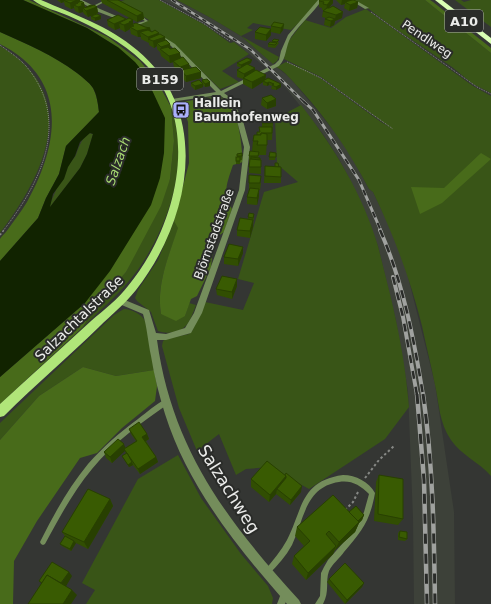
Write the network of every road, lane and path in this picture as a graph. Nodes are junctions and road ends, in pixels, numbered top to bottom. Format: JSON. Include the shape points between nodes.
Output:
{"nodes":[{"id":1,"x":36,"y":0,"type":"edge"},
{"id":2,"x":79,"y":0,"type":"edge"},
{"id":3,"x":107,"y":0,"type":"edge"},
{"id":4,"x":160,"y":0,"type":"edge"},
{"id":5,"x":320,"y":0,"type":"edge"},
{"id":6,"x":352,"y":0,"type":"edge"},
{"id":7,"x":438,"y":0,"type":"edge"},
{"id":8,"x":448,"y":0,"type":"edge"},
{"id":9,"x":92,"y":6,"type":"junction"},
{"id":10,"x":367,"y":8,"type":"joint"},
{"id":11,"x":135,"y":13,"type":"edge"},
{"id":12,"x":135,"y":25,"type":"junction"},
{"id":13,"x":491,"y":33,"type":"edge"},
{"id":14,"x":230,"y":41,"type":"dead end"},
{"id":15,"x":491,"y":42,"type":"edge"},
{"id":16,"x":0,"y":45,"type":"edge"},
{"id":17,"x":282,"y":60,"type":"junction"},
{"id":18,"x":220,"y":93,"type":"junction"},
{"id":19,"x":491,"y":94,"type":"edge"},
{"id":20,"x":172,"y":101,"type":"junction"},
{"id":21,"x":393,"y":129,"type":"dead end"},
{"id":22,"x":0,"y":235,"type":"edge"},
{"id":23,"x":120,"y":301,"type":"junction"},
{"id":24,"x":152,"y":336,"type":"junction"},
{"id":25,"x":166,"y":402,"type":"junction"},
{"id":26,"x":0,"y":412,"type":"edge"},
{"id":27,"x":43,"y":542,"type":"dead end"},
{"id":28,"x":267,"y":572,"type":"junction"},
{"id":29,"x":285,"y":593,"type":"junction"},
{"id":30,"x":281,"y":604,"type":"edge"},
{"id":31,"x":295,"y":604,"type":"edge"},
{"id":32,"x":319,"y":604,"type":"edge"}],
"edges":[{"from":1,"to":20,"type":"main road","name":"Salzachtalstraße","number":"B159","via":[[103,30],[133,50],[155,72]]},
{"from":2,"to":9,"type":"street","name":"Björnstadstraße"},
{"from":3,"to":9,"type":"lane"},
{"from":4,"to":14,"type":"path","via":[[204,23]]},
{"from":5,"to":17,"type":"street","via":[[288,38],[282,52]]},
{"from":6,"to":10,"type":"street"},
{"from":7,"to":15,"type":"highway","number":"A10"},
{"from":8,"to":13,"type":"highway","number":"A10"},
{"from":9,"to":12,"type":"street","name":"Björnstadstraße"},
{"from":10,"to":19,"type":"path","name":"Pendlweg","via":[[477,87]]},
{"from":11,"to":12,"type":"lane","via":[[147,19]]},
{"from":12,"to":18,"type":"street","name":"Björnstadstraße","via":[[173,45]]},
{"from":16,"to":22,"type":"path","via":[[20,58],[40,84],[48,103],[50,128],[47,151],[37,179],[13,219]]},
{"from":17,"to":18,"type":"street","via":[[277,65]]},
{"from":17,"to":21,"type":"path","via":[[321,78]]},
{"from":18,"to":20,"type":"street"},
{"from":18,"to":24,"type":"street","name":"Björnstadstraße","via":[[229,99],[240,121],[247,147],[242,190],[198,313],[188,331],[166,337]]},
{"from":20,"to":23,"type":"main road","name":"Salzachtalstraße","number":"B159","via":[[180,129],[182,151],[173,207],[154,257]]},
{"from":23,"to":24,"type":"street","name":"Salzachweg","via":[[146,312],[152,324]]},
{"from":23,"to":26,"type":"main road","name":"Salzachtalstraße","number":"B159"},
{"from":24,"to":25,"type":"street","name":"Salzachweg"},
{"from":25,"to":27,"type":"lane","via":[[138,421],[90,468]]},
{"from":25,"to":28,"type":"street","name":"Salzachweg","via":[[172,423],[194,471],[224,517]]},
{"from":28,"to":29,"type":"street","name":"Salzachweg"},
{"from":28,"to":32,"type":"lane","via":[[282,556],[311,491],[327,480],[347,477],[363,483],[372,493],[369,510],[363,524],[327,567],[324,577],[325,590]]},
{"from":29,"to":30,"type":"lane"},
{"from":29,"to":31,"type":"street","name":"Salzachweg"}]}
